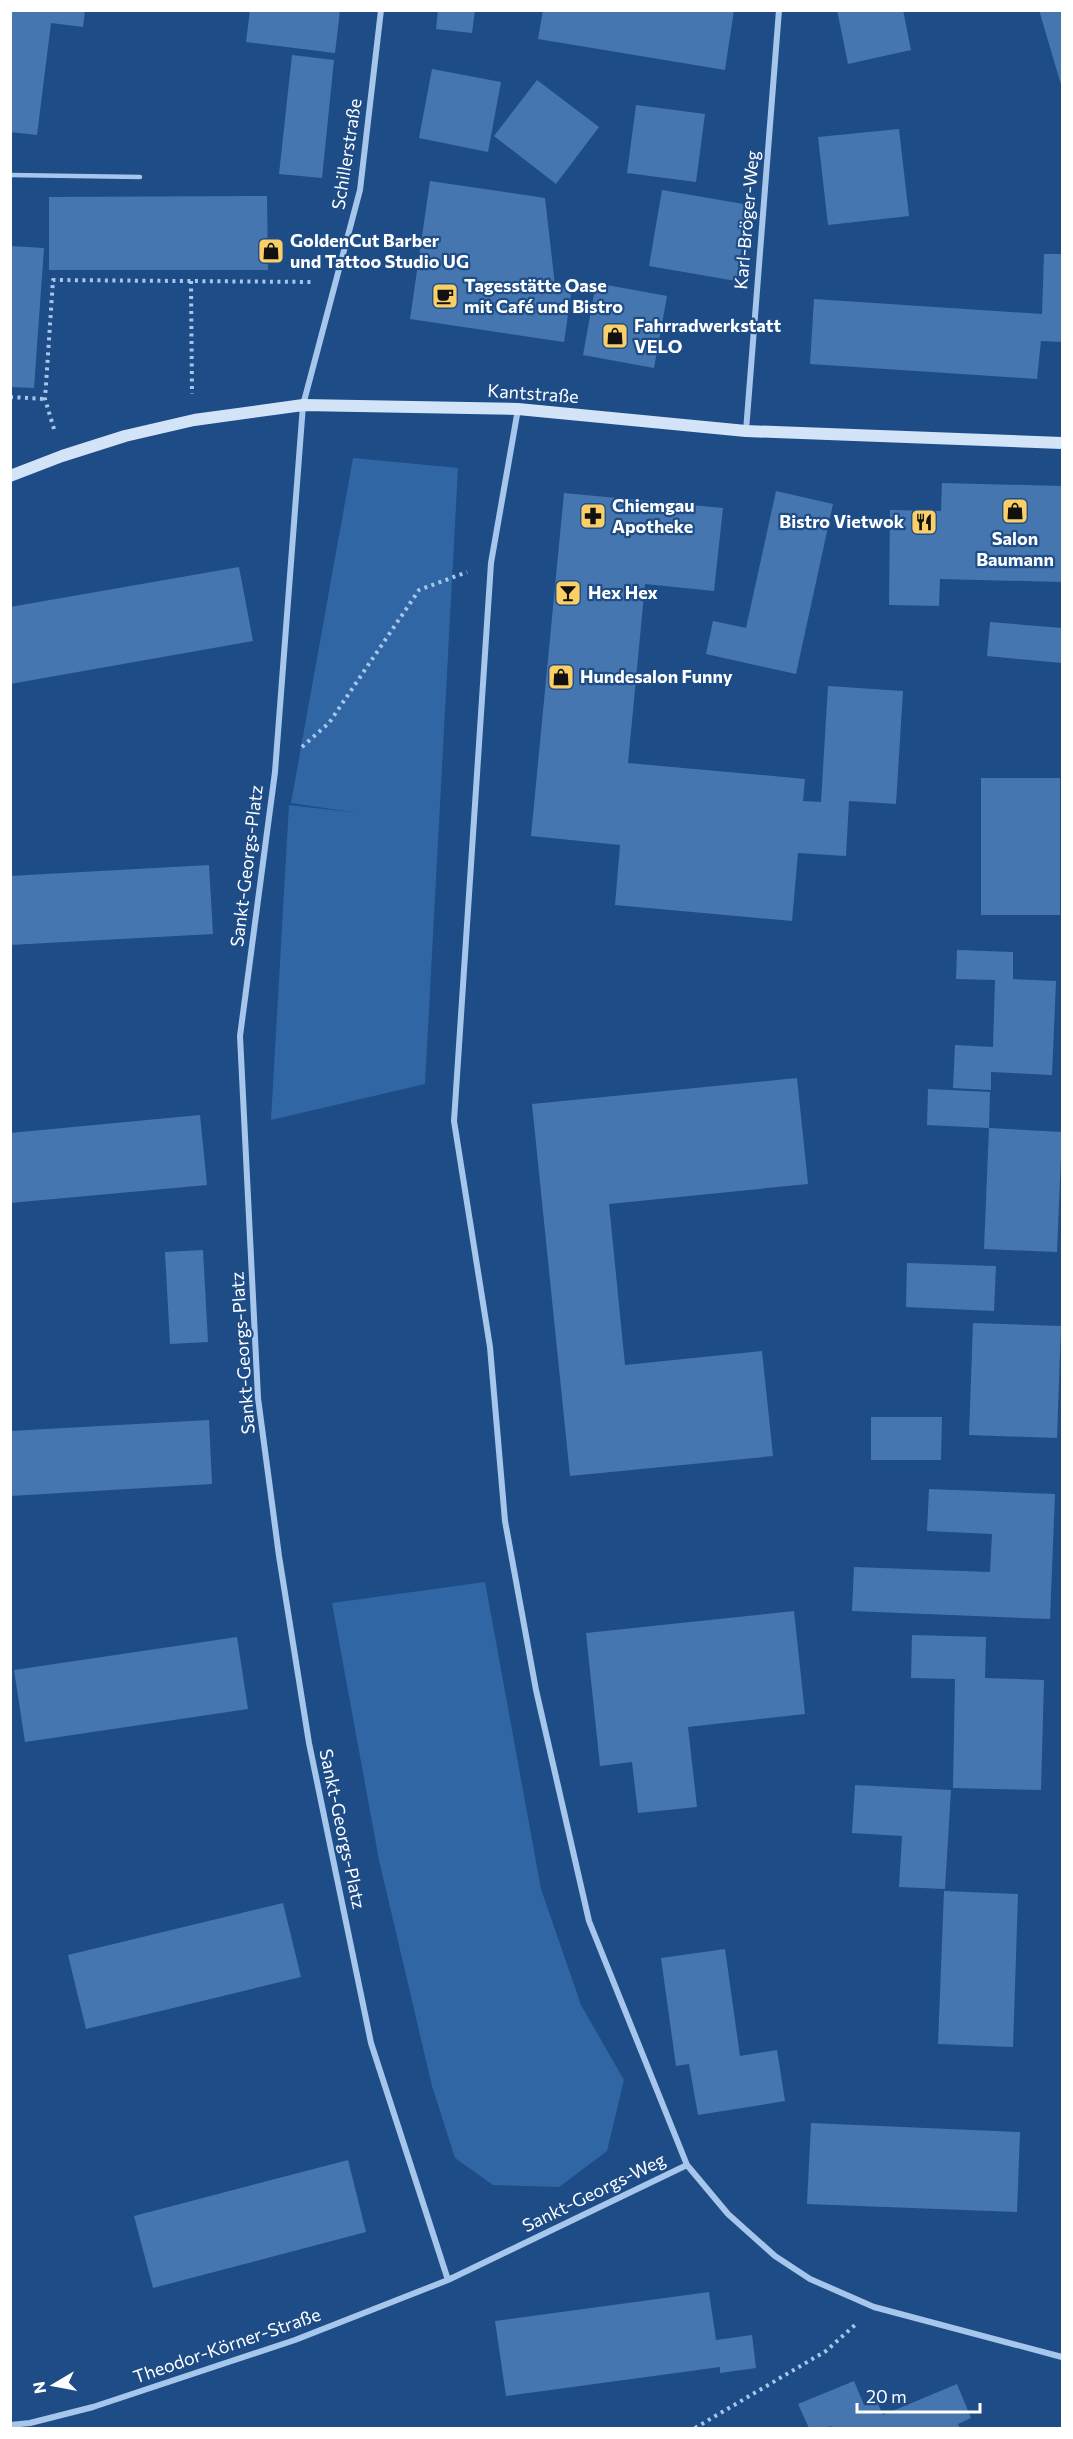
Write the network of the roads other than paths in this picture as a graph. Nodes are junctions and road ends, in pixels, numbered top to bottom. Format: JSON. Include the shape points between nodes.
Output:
{"nodes":[{"id":1,"x":381,"y":10,"type":"edge"},
{"id":2,"x":779,"y":10,"type":"edge"},
{"id":3,"x":10,"y":175,"type":"edge"},
{"id":4,"x":140,"y":177,"type":"dead end"},
{"id":5,"x":303,"y":405,"type":"junction"},
{"id":6,"x":518,"y":409,"type":"junction"},
{"id":7,"x":746,"y":431,"type":"junction"},
{"id":8,"x":1062,"y":443,"type":"edge"},
{"id":9,"x":10,"y":476,"type":"edge"},
{"id":10,"x":687,"y":2165,"type":"junction"},
{"id":11,"x":448,"y":2280,"type":"junction"},
{"id":12,"x":1062,"y":2356,"type":"edge"},
{"id":13,"x":10,"y":2425,"type":"edge"}],
"edges":[{"from":1,"to":5,"type":"street","name":"Schillerstraße","via":[[360,190]]},
{"from":2,"to":7,"type":"street","name":"Karl-Bröger-Weg"},
{"from":3,"to":4,"type":"lane"},
{"from":5,"to":6,"type":"main road","name":"Kantstraße"},
{"from":5,"to":9,"type":"main road","name":"Kantstraße","via":[[194,420],[125,436]]},
{"from":5,"to":11,"type":"street","name":"Sankt-Georgs-Platz","via":[[275,772],[240,1036],[258,1398],[309,1743],[371,2043]]},
{"from":6,"to":7,"type":"main road","name":"Kantstraße"},
{"from":6,"to":10,"type":"street","via":[[492,563],[454,1121],[490,1347],[505,1521],[536,1690],[589,1921]]},
{"from":7,"to":8,"type":"main road","name":"Kantstraße"},
{"from":10,"to":11,"type":"street","name":"Sankt-Georgs-Weg"},
{"from":10,"to":12,"type":"street","name":"Sankt-Georgs-Weg","via":[[728,2214],[776,2256],[810,2279],[874,2307]]},
{"from":11,"to":13,"type":"street","name":"Theodor-Körner-Straße","via":[[295,2340],[93,2406]]}]}
